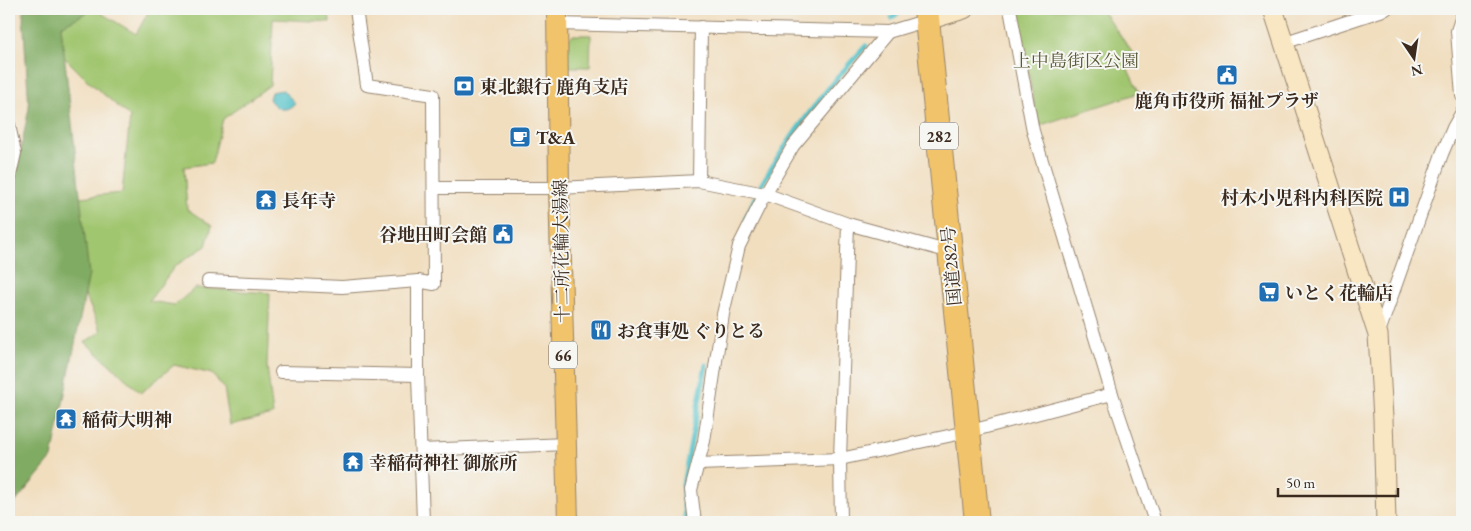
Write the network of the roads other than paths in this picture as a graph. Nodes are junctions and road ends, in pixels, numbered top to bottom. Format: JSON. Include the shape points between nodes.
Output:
{"nodes":[{"id":1,"x":356,"y":9,"type":"edge"},
{"id":2,"x":964,"y":9,"type":"edge"},
{"id":3,"x":1010,"y":9,"type":"edge"},
{"id":4,"x":1273,"y":9,"type":"edge"},
{"id":5,"x":1386,"y":9,"type":"edge"},
{"id":6,"x":1454,"y":9,"type":"edge"},
{"id":7,"x":1462,"y":10,"type":"edge"},
{"id":8,"x":927,"y":14,"type":"edge"},
{"id":9,"x":557,"y":16,"type":"edge"},
{"id":10,"x":1462,"y":16,"type":"edge"},
{"id":11,"x":700,"y":26,"type":"junction"},
{"id":12,"x":888,"y":32,"type":"junction"},
{"id":13,"x":1283,"y":42,"type":"junction"},
{"id":14,"x":1462,"y":96,"type":"edge"},
{"id":15,"x":1462,"y":112,"type":"edge"},
{"id":16,"x":9,"y":125,"type":"edge"},
{"id":17,"x":9,"y":180,"type":"edge"},
{"id":18,"x":699,"y":181,"type":"junction"},
{"id":19,"x":434,"y":188,"type":"junction"},
{"id":20,"x":559,"y":188,"type":"junction"},
{"id":21,"x":765,"y":194,"type":"junction"},
{"id":22,"x":848,"y":224,"type":"junction"},
{"id":23,"x":950,"y":252,"type":"junction"},
{"id":24,"x":208,"y":281,"type":"dead end"},
{"id":25,"x":418,"y":281,"type":"junction"},
{"id":26,"x":1378,"y":335,"type":"junction"},
{"id":27,"x":281,"y":372,"type":"dead end"},
{"id":28,"x":418,"y":375,"type":"junction"},
{"id":29,"x":1112,"y":394,"type":"junction"},
{"id":30,"x":967,"y":432,"type":"junction"},
{"id":31,"x":566,"y":444,"type":"junction"},
{"id":32,"x":422,"y":450,"type":"junction"},
{"id":33,"x":840,"y":459,"type":"junction"},
{"id":34,"x":698,"y":464,"type":"junction"},
{"id":35,"x":423,"y":522,"type":"edge"},
{"id":36,"x":568,"y":522,"type":"edge"},
{"id":37,"x":695,"y":522,"type":"edge"},
{"id":38,"x":841,"y":522,"type":"edge"},
{"id":39,"x":977,"y":522,"type":"edge"},
{"id":40,"x":1155,"y":522,"type":"edge"},
{"id":41,"x":1386,"y":522,"type":"edge"}],
"edges":[{"from":1,"to":19,"type":"street","via":[[367,86],[433,95]]},
{"from":2,"to":8,"type":"street"},
{"from":3,"to":29,"type":"street","via":[[1033,131]]},
{"from":4,"to":13,"type":"street"},
{"from":5,"to":13,"type":"street"},
{"from":6,"to":7,"type":"street"},
{"from":8,"to":12,"type":"street"},
{"from":8,"to":23,"type":"highway","name":"国道282号","number":"282"},
{"from":9,"to":11,"type":"street"},
{"from":9,"to":20,"type":"main road","name":"十二所花輪大湯線","number":"66"},
{"from":10,"to":14,"type":"street","via":[[1457,38]]},
{"from":11,"to":12,"type":"street"},
{"from":11,"to":18,"type":"street"},
{"from":12,"to":21,"type":"street","via":[[793,146]]},
{"from":13,"to":26,"type":"street"},
{"from":15,"to":26,"type":"street","via":[[1442,154]]},
{"from":16,"to":17,"type":"street","via":[[15,153]]},
{"from":18,"to":20,"type":"street"},
{"from":18,"to":21,"type":"street"},
{"from":19,"to":20,"type":"street"},
{"from":19,"to":25,"type":"street","via":[[434,284]]},
{"from":20,"to":31,"type":"main road","name":"十二所花輪大湯線","number":"66"},
{"from":21,"to":22,"type":"street"},
{"from":21,"to":34,"type":"street","via":[[739,246]]},
{"from":22,"to":23,"type":"street"},
{"from":22,"to":33,"type":"street"},
{"from":23,"to":30,"type":"highway","name":"国道282号","number":"282"},
{"from":24,"to":25,"type":"street","via":[[342,287]]},
{"from":25,"to":28,"type":"street"},
{"from":26,"to":41,"type":"street"},
{"from":27,"to":28,"type":"street"},
{"from":28,"to":32,"type":"street"},
{"from":29,"to":30,"type":"street"},
{"from":29,"to":40,"type":"street"},
{"from":30,"to":33,"type":"street"},
{"from":30,"to":39,"type":"highway","name":"国道282号","number":"282"},
{"from":31,"to":32,"type":"street"},
{"from":31,"to":36,"type":"main road","name":"十二所花輪大湯線","number":"66"},
{"from":32,"to":35,"type":"street"},
{"from":33,"to":34,"type":"street"},
{"from":33,"to":38,"type":"street"},
{"from":34,"to":37,"type":"street","via":[[691,490]]}]}
